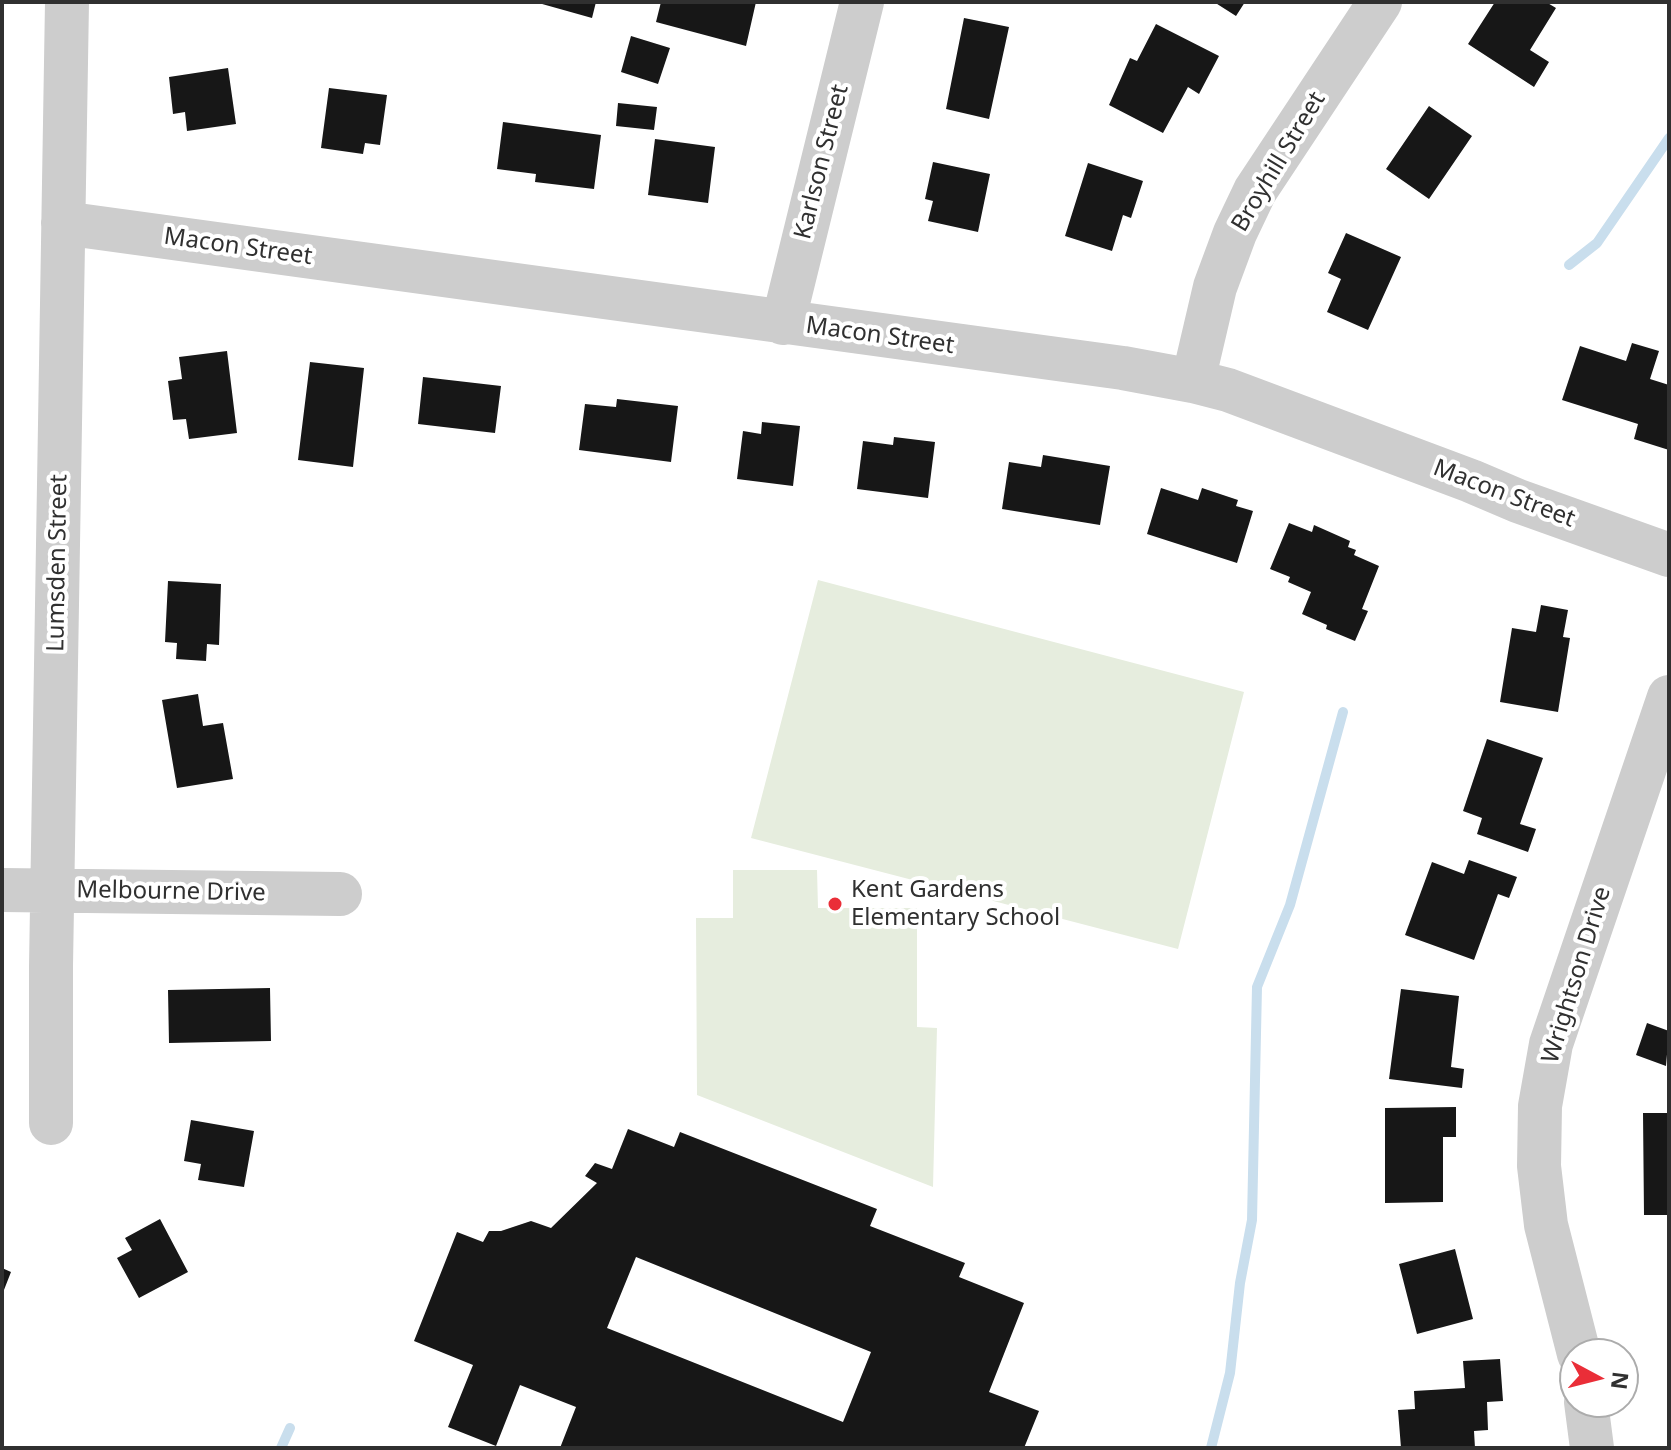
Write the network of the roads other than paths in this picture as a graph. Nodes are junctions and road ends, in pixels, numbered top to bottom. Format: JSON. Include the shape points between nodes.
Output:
{"nodes":[{"id":1,"x":67,"y":2,"type":"edge"},
{"id":2,"x":862,"y":2,"type":"edge"},
{"id":3,"x":1380,"y":2,"type":"edge"},
{"id":4,"x":63,"y":223,"type":"junction"},
{"id":5,"x":783,"y":323,"type":"junction"},
{"id":6,"x":1193,"y":381,"type":"junction"},
{"id":7,"x":1669,"y":555,"type":"edge"},
{"id":8,"x":1669,"y":697,"type":"edge"},
{"id":9,"x":2,"y":890,"type":"edge"},
{"id":10,"x":53,"y":891,"type":"junction"},
{"id":11,"x":340,"y":894,"type":"dead end"},
{"id":12,"x":51,"y":1123,"type":"dead end"},
{"id":13,"x":1575,"y":1338,"type":"edge"},
{"id":14,"x":1588,"y":1418,"type":"edge"},
{"id":15,"x":1592,"y":1448,"type":"edge"}],
"edges":[{"from":1,"to":4,"type":"street","name":"Lumsden Street"},
{"from":2,"to":5,"type":"street","name":"Karlson Street"},
{"from":3,"to":6,"type":"street","name":"Broyhill Street","via":[[1255,191],[1215,287]]},
{"from":4,"to":5,"type":"street","name":"Macon Street"},
{"from":4,"to":10,"type":"street","name":"Lumsden Street"},
{"from":5,"to":6,"type":"street","name":"Macon Street"},
{"from":6,"to":7,"type":"street","name":"Macon Street"},
{"from":8,"to":13,"type":"street","name":"Wrightson Drive","via":[[1551,1044],[1540,1106],[1539,1166],[1546,1225]]},
{"from":9,"to":10,"type":"street","name":"Melbourne Drive"},
{"from":10,"to":11,"type":"street","name":"Melbourne Drive"},
{"from":10,"to":12,"type":"street","name":"Lumsden Street"},
{"from":14,"to":15,"type":"street"}]}
